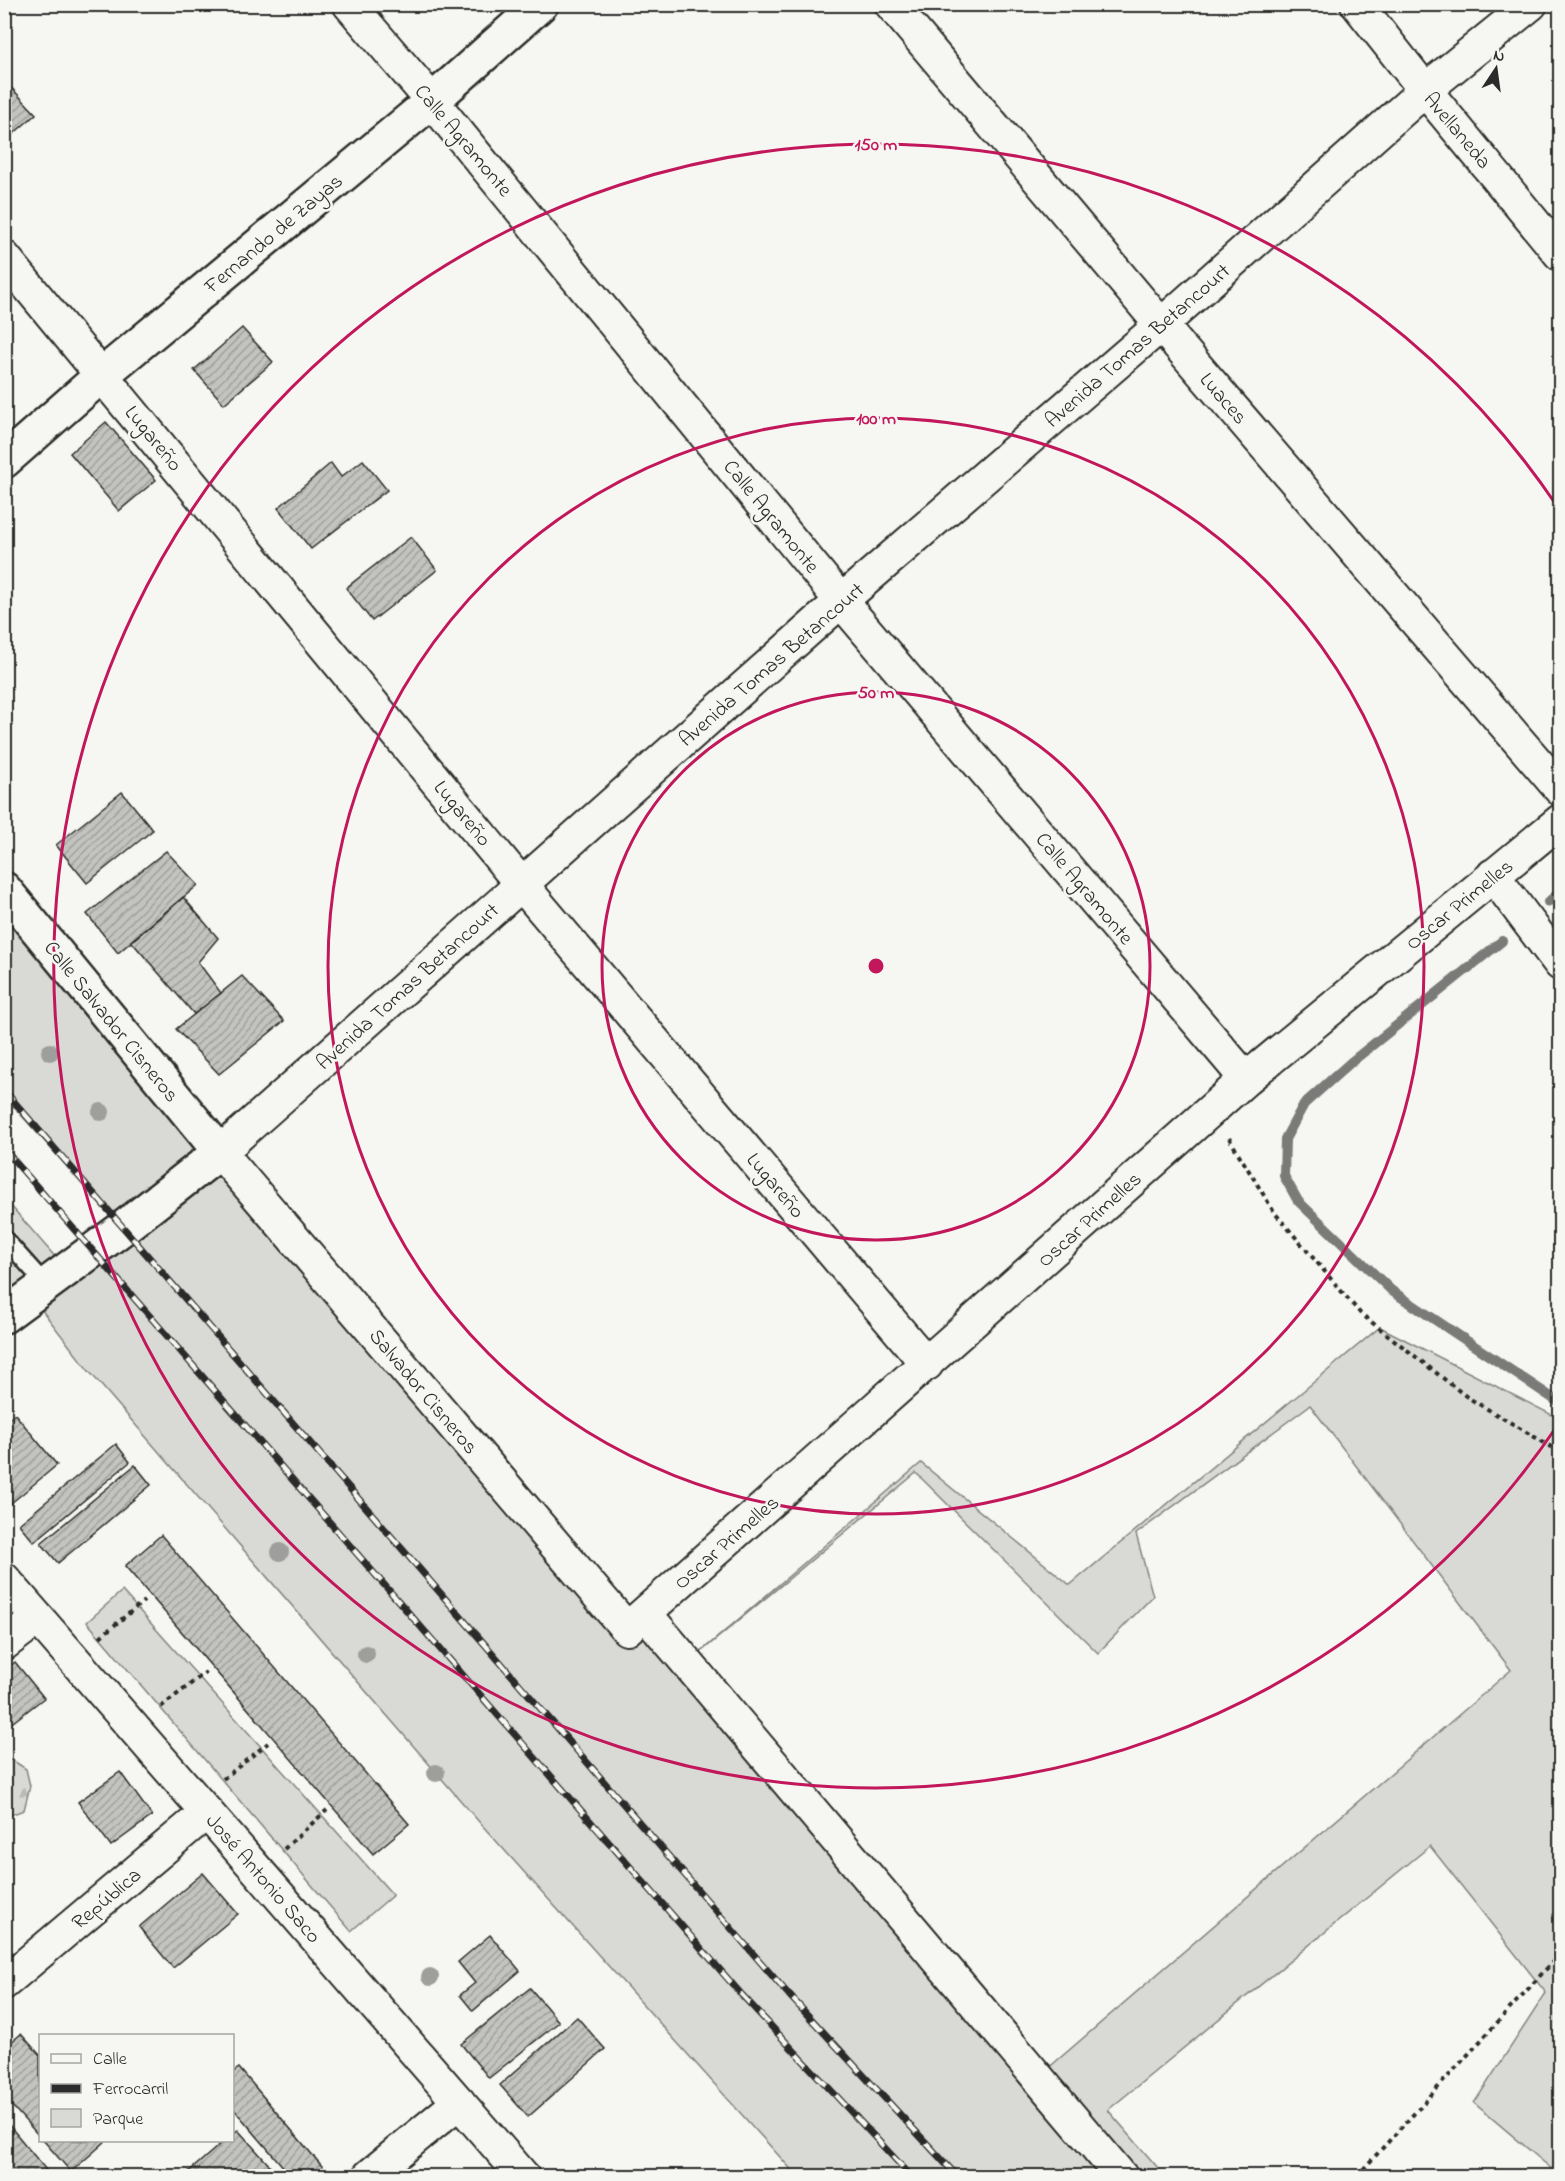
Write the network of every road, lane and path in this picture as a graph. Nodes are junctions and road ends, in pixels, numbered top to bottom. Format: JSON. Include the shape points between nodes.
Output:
{"nodes":[{"id":1,"x":349,"y":4,"type":"edge"},
{"id":2,"x":541,"y":4,"type":"edge"},
{"id":3,"x":891,"y":4,"type":"edge"},
{"id":4,"x":1357,"y":4,"type":"edge"},
{"id":5,"x":1531,"y":4,"type":"edge"},
{"id":6,"x":1425,"y":90,"type":"junction"},
{"id":7,"x":432,"y":101,"type":"junction"},
{"id":8,"x":1560,"y":254,"type":"edge"},
{"id":9,"x":4,"y":257,"type":"edge"},
{"id":10,"x":1161,"y":324,"type":"junction"},
{"id":11,"x":102,"y":375,"type":"junction"},
{"id":12,"x":4,"y":461,"type":"edge"},
{"id":13,"x":841,"y":601,"type":"junction"},
{"id":14,"x":1560,"y":789,"type":"edge"},
{"id":15,"x":1560,"y":820,"type":"edge"},
{"id":16,"x":1493,"y":876,"type":"junction"},
{"id":17,"x":522,"y":885,"type":"junction"},
{"id":18,"x":4,"y":889,"type":"edge"},
{"id":19,"x":1560,"y":964,"type":"edge"},
{"id":20,"x":1246,"y":1079,"type":"junction"},
{"id":21,"x":1212,"y":1109,"type":"junction"},
{"id":22,"x":220,"y":1152,"type":"junction"},
{"id":23,"x":4,"y":1238,"type":"edge"},
{"id":24,"x":46,"y":1285,"type":"junction"},
{"id":25,"x":4,"y":1316,"type":"edge"},
{"id":26,"x":927,"y":1364,"type":"junction"},
{"id":27,"x":1560,"y":1452,"type":"edge"},
{"id":28,"x":4,"y":1579,"type":"edge"},
{"id":29,"x":144,"y":1600,"type":"dead end"},
{"id":30,"x":38,"y":1618,"type":"junction"},
{"id":31,"x":636,"y":1621,"type":"junction"},
{"id":32,"x":4,"y":1644,"type":"edge"},
{"id":33,"x":74,"y":1658,"type":"junction"},
{"id":34,"x":206,"y":1672,"type":"dead end"},
{"id":35,"x":135,"y":1728,"type":"junction"},
{"id":36,"x":268,"y":1743,"type":"dead end"},
{"id":37,"x":202,"y":1806,"type":"junction"},
{"id":38,"x":327,"y":1810,"type":"dead end"},
{"id":39,"x":258,"y":1872,"type":"junction"},
{"id":40,"x":1560,"y":1954,"type":"edge"},
{"id":41,"x":4,"y":1983,"type":"edge"},
{"id":42,"x":459,"y":2102,"type":"junction"},
{"id":43,"x":369,"y":2176,"type":"edge"},
{"id":44,"x":523,"y":2176,"type":"edge"},
{"id":45,"x":1121,"y":2176,"type":"edge"},
{"id":46,"x":1357,"y":2176,"type":"edge"}],
"edges":[{"from":1,"to":7,"type":"street","name":"Calle Agramonte"},
{"from":2,"to":7,"type":"main road","name":"Fernando de Zayas"},
{"from":3,"to":10,"type":"street","name":"Luaces"},
{"from":4,"to":6,"type":"street","name":"Avellaneda"},
{"from":5,"to":6,"type":"street","name":"Avenida Tomas Betancourt"},
{"from":6,"to":8,"type":"street","name":"Avellaneda"},
{"from":6,"to":10,"type":"street","name":"Avenida Tomas Betancourt"},
{"from":7,"to":11,"type":"main road","name":"Fernando de Zayas"},
{"from":7,"to":13,"type":"street","name":"Calle Agramonte"},
{"from":9,"to":11,"type":"street","name":"Lugareño"},
{"from":10,"to":13,"type":"street","name":"Avenida Tomas Betancourt"},
{"from":10,"to":14,"type":"street","name":"Luaces"},
{"from":11,"to":12,"type":"main road","name":"Fernando de Zayas"},
{"from":11,"to":17,"type":"street","name":"Lugareño"},
{"from":13,"to":17,"type":"street","name":"Avenida Tomas Betancourt"},
{"from":13,"to":20,"type":"street","name":"Calle Agramonte"},
{"from":15,"to":16,"type":"street","name":"Oscar Primelles"},
{"from":16,"to":19,"type":"street"},
{"from":16,"to":20,"type":"street","name":"Oscar Primelles"},
{"from":17,"to":22,"type":"street","name":"Avenida Tomas Betancourt"},
{"from":17,"to":26,"type":"street","name":"Lugareño"},
{"from":18,"to":22,"type":"main road","name":"Calle Salvador Cisneros"},
{"from":20,"to":21,"type":"street","name":"Oscar Primelles"},
{"from":21,"to":26,"type":"street","name":"Oscar Primelles"},
{"from":21,"to":27,"type":"path","via":[[1274,1212],[1360,1313],[1467,1397]]},
{"from":22,"to":24,"type":"main road","name":"Avenida Tomas Betancourt"},
{"from":22,"to":31,"type":"street","name":"Salvador Cisneros"},
{"from":23,"to":24,"type":"lane"},
{"from":24,"to":25,"type":"main road","name":"Avenida Tomas Betancourt"},
{"from":26,"to":31,"type":"street","name":"Oscar Primelles"},
{"from":28,"to":30,"type":"street","name":"José Antonio Saco"},
{"from":29,"to":33,"type":"path"},
{"from":30,"to":32,"type":"street"},
{"from":30,"to":33,"type":"street","name":"José Antonio Saco"},
{"from":31,"to":45,"type":"street","name":"Salvador Cisneros","via":[[818,1820]]},
{"from":33,"to":35,"type":"street","name":"José Antonio Saco"},
{"from":34,"to":35,"type":"path"},
{"from":35,"to":37,"type":"street","name":"José Antonio Saco"},
{"from":36,"to":37,"type":"path"},
{"from":37,"to":39,"type":"street","name":"José Antonio Saco"},
{"from":37,"to":41,"type":"street","name":"República"},
{"from":38,"to":39,"type":"path"},
{"from":39,"to":42,"type":"street","name":"José Antonio Saco"},
{"from":40,"to":46,"type":"path"},
{"from":42,"to":43,"type":"street"},
{"from":42,"to":44,"type":"street","name":"José Antonio Saco"}]}
